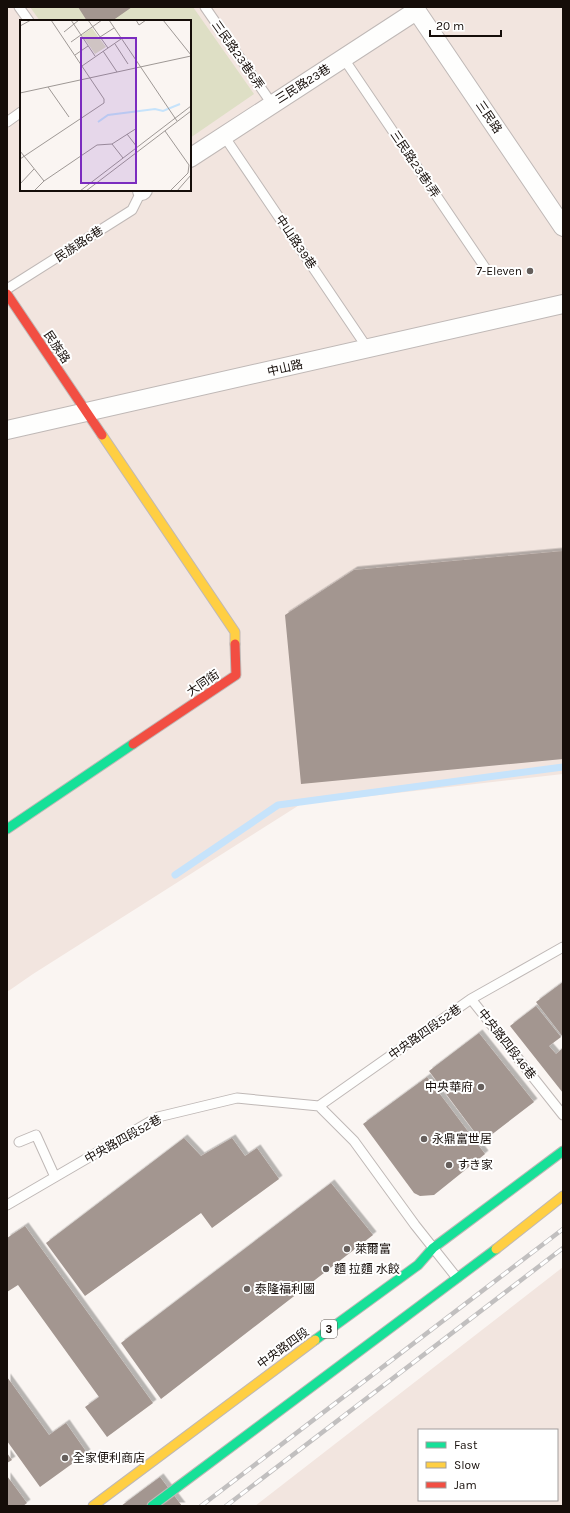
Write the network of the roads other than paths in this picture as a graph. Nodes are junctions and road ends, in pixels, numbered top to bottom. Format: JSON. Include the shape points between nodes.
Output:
{"nodes":[{"id":1,"x":19,"y":7,"type":"edge"},
{"id":2,"x":205,"y":7,"type":"edge"},
{"id":3,"x":415,"y":9,"type":"edge"},
{"id":4,"x":27,"y":20,"type":"edge"},
{"id":5,"x":344,"y":59,"type":"junction"},
{"id":6,"x":272,"y":104,"type":"junction"},
{"id":7,"x":20,"y":113,"type":"edge"},
{"id":8,"x":7,"y":122,"type":"edge"},
{"id":9,"x":224,"y":136,"type":"junction"},
{"id":10,"x":191,"y":157,"type":"edge"},
{"id":11,"x":142,"y":191,"type":"edge"},
{"id":12,"x":563,"y":227,"type":"edge"},
{"id":13,"x":486,"y":269,"type":"dead end"},
{"id":14,"x":7,"y":289,"type":"edge"},
{"id":15,"x":7,"y":294,"type":"edge"},
{"id":16,"x":563,"y":304,"type":"edge"},
{"id":17,"x":368,"y":349,"type":"junction"},
{"id":18,"x":86,"y":412,"type":"junction"},
{"id":19,"x":7,"y":430,"type":"edge"},
{"id":20,"x":7,"y":829,"type":"edge"},
{"id":21,"x":563,"y":947,"type":"edge"},
{"id":22,"x":471,"y":999,"type":"junction"},
{"id":23,"x":319,"y":1106,"type":"junction"},
{"id":24,"x":563,"y":1115,"type":"edge"},
{"id":25,"x":20,"y":1142,"type":"dead end"},
{"id":26,"x":563,"y":1151,"type":"edge"},
{"id":27,"x":55,"y":1177,"type":"junction"},
{"id":28,"x":563,"y":1196,"type":"edge"},
{"id":29,"x":7,"y":1205,"type":"edge"},
{"id":30,"x":433,"y":1248,"type":"junction"},
{"id":31,"x":457,"y":1278,"type":"junction"},
{"id":32,"x":93,"y":1506,"type":"edge"},
{"id":33,"x":152,"y":1506,"type":"edge"}],
"edges":[{"from":1,"to":4,"type":"lane"},
{"from":2,"to":6,"type":"lane","name":"三民路23巷6弄"},
{"from":3,"to":5,"type":"street","name":"三民路23巷"},
{"from":3,"to":12,"type":"street","name":"三民路"},
{"from":5,"to":6,"type":"street","name":"三民路23巷"},
{"from":5,"to":13,"type":"lane","name":"三民路23巷1弄"},
{"from":6,"to":9,"type":"street","name":"三民路23巷"},
{"from":7,"to":8,"type":"lane"},
{"from":9,"to":10,"type":"street","name":"三民路23巷"},
{"from":9,"to":17,"type":"lane","name":"中山路39巷"},
{"from":11,"to":14,"type":"lane","name":"民族路6巷","via":[[132,210]]},
{"from":15,"to":18,"type":"main road","name":"民族路"},
{"from":16,"to":17,"type":"street","name":"中山路"},
{"from":17,"to":18,"type":"street","name":"中山路"},
{"from":18,"to":19,"type":"street","name":"中山路"},
{"from":18,"to":20,"type":"main road","name":"大同街","via":[[235,632],[236,675]]},
{"from":21,"to":22,"type":"lane","name":"中央路四段46巷"},
{"from":22,"to":23,"type":"lane","name":"中央路四段52巷"},
{"from":22,"to":24,"type":"lane","name":"中央路四段46巷"},
{"from":23,"to":27,"type":"lane","name":"中央路四段52巷","via":[[237,1098],[158,1117]]},
{"from":23,"to":30,"type":"lane","via":[[354,1141]]},
{"from":25,"to":27,"type":"lane","via":[[36,1135]]},
{"from":26,"to":30,"type":"main road","name":"中央路四段","number":"3"},
{"from":27,"to":29,"type":"lane","name":"中央路四段52巷"},
{"from":28,"to":31,"type":"main road"},
{"from":30,"to":31,"type":"lane"},
{"from":30,"to":32,"type":"main road","name":"中央路四段","number":"3","via":[[418,1264]]},
{"from":31,"to":33,"type":"main road"}]}
